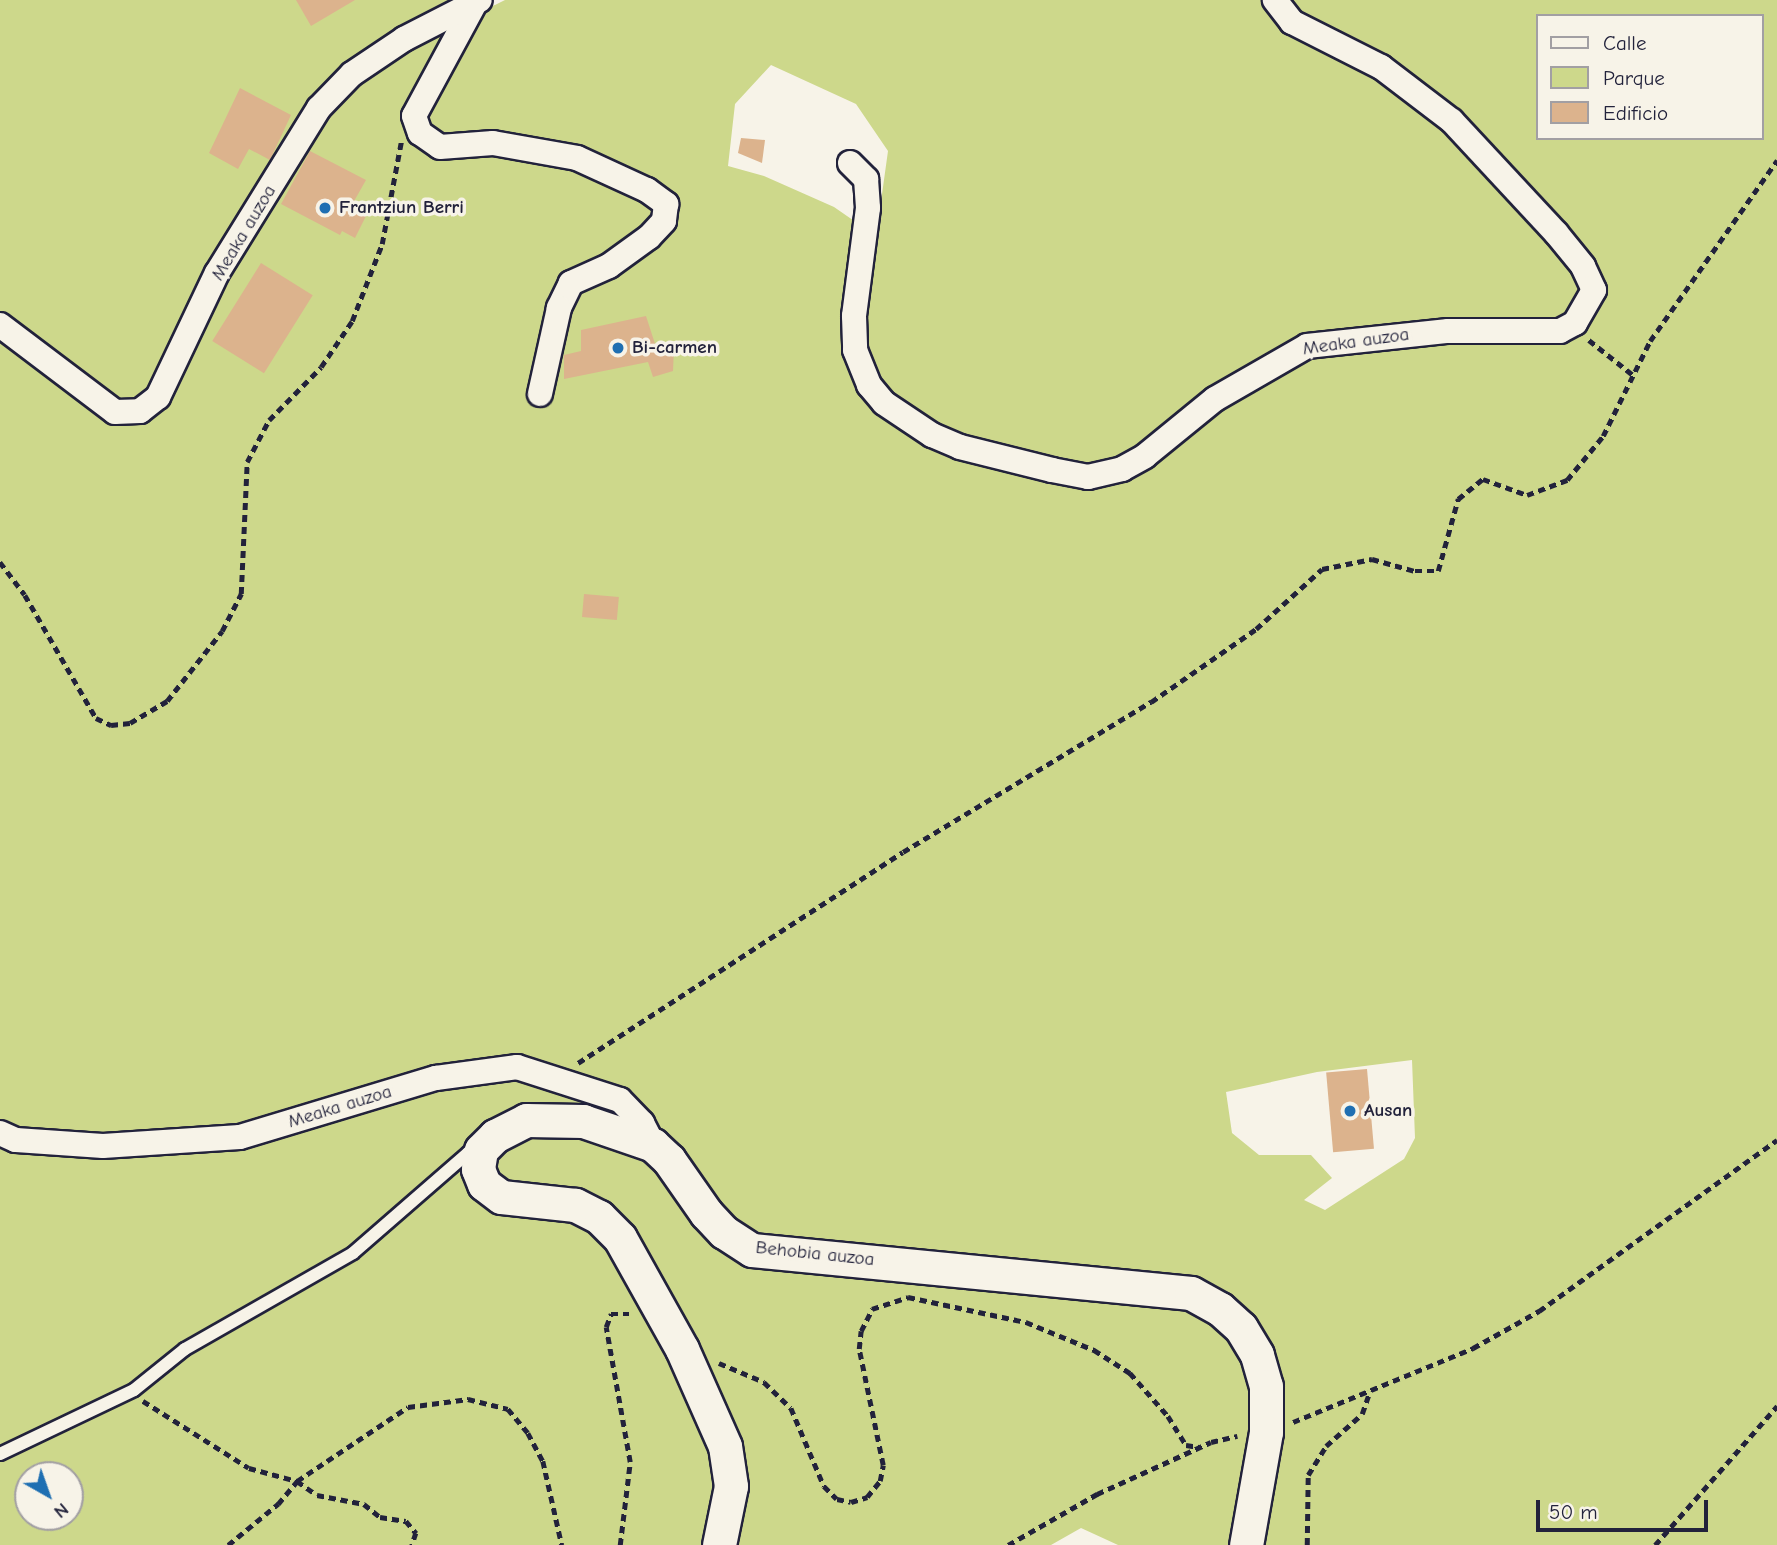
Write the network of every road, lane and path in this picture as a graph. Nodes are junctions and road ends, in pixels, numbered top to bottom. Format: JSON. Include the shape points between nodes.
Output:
{"nodes":[{"id":1,"x":1275,"y":0,"type":"edge"},
{"id":2,"x":477,"y":1,"type":"edge"},
{"id":3,"x":414,"y":116,"type":"junction"},
{"id":4,"x":1777,"y":160,"type":"edge"},
{"id":5,"x":850,"y":163,"type":"dead end"},
{"id":6,"x":1575,"y":323,"type":"junction"},
{"id":7,"x":0,"y":325,"type":"edge"},
{"id":8,"x":1633,"y":375,"type":"junction"},
{"id":9,"x":540,"y":394,"type":"dead end"},
{"id":10,"x":0,"y":562,"type":"edge"},
{"id":11,"x":554,"y":1079,"type":"junction"},
{"id":12,"x":0,"y":1133,"type":"edge"},
{"id":13,"x":1777,"y":1140,"type":"edge"},
{"id":14,"x":653,"y":1145,"type":"junction"},
{"id":15,"x":481,"y":1150,"type":"junction"},
{"id":16,"x":634,"y":1319,"type":"dead end"},
{"id":17,"x":682,"y":1349,"type":"junction"},
{"id":18,"x":134,"y":1390,"type":"junction"},
{"id":19,"x":1370,"y":1390,"type":"junction"},
{"id":20,"x":1777,"y":1406,"type":"edge"},
{"id":21,"x":1266,"y":1432,"type":"junction"},
{"id":22,"x":1199,"y":1447,"type":"junction"},
{"id":23,"x":0,"y":1454,"type":"edge"},
{"id":24,"x":298,"y":1481,"type":"junction"},
{"id":25,"x":228,"y":1545,"type":"edge"},
{"id":26,"x":412,"y":1545,"type":"edge"},
{"id":27,"x":562,"y":1545,"type":"edge"},
{"id":28,"x":620,"y":1545,"type":"edge"},
{"id":29,"x":719,"y":1545,"type":"edge"},
{"id":30,"x":1008,"y":1545,"type":"edge"},
{"id":31,"x":1246,"y":1545,"type":"edge"},
{"id":32,"x":1307,"y":1545,"type":"edge"},
{"id":33,"x":1655,"y":1545,"type":"edge"}],
"edges":[{"from":1,"to":6,"type":"street","via":[[1292,22],[1381,67],[1452,121],[1583,266],[1594,290]]},
{"from":2,"to":3,"type":"street","name":"Meaka auzoa"},
{"from":2,"to":7,"type":"street","name":"Meaka auzoa","via":[[404,39],[352,74],[318,108],[218,272],[158,397],[140,411],[115,412]]},
{"from":3,"to":9,"type":"street","via":[[420,133],[440,147],[493,143],[577,158],[647,190],[666,204],[664,221],[649,237],[609,267],[571,284],[559,308]]},
{"from":3,"to":10,"type":"path","via":[[400,144],[383,244],[352,321],[321,366],[269,420],[247,462],[241,594],[222,631],[167,701],[130,723],[111,725],[96,718],[25,595]]},
{"from":4,"to":8,"type":"path","via":[[1650,341]]},
{"from":5,"to":6,"type":"street","name":"Meaka auzoa","via":[[866,180],[868,208],[854,316],[855,350],[869,384],[884,403],[932,435],[960,447],[1052,470],[1088,477],[1122,469],[1146,456],[1215,399],[1307,346],[1448,331],[1560,331]]},
{"from":6,"to":8,"type":"path"},
{"from":8,"to":11,"type":"path","via":[[1603,436],[1567,480],[1527,495],[1483,479],[1458,499],[1438,571],[1415,571],[1372,559],[1322,569],[1256,629],[1151,702],[903,852]]},
{"from":11,"to":12,"type":"street","name":"Meaka auzoa","via":[[517,1067],[436,1078],[240,1137],[103,1146],[16,1140]]},
{"from":11,"to":14,"type":"street","name":"Meaka auzoa","via":[[620,1100],[642,1123]]},
{"from":13,"to":19,"type":"path","via":[[1539,1311],[1474,1348]]},
{"from":14,"to":15,"type":"street","via":[[560,1118],[526,1120],[495,1136]]},
{"from":14,"to":21,"type":"street","name":"Behobia auzoa","via":[[724,1232],[752,1250],[1192,1293],[1227,1315],[1257,1355],[1266,1386]]},
{"from":15,"to":17,"type":"street","via":[[478,1170],[484,1184],[501,1198],[575,1205],[599,1217],[620,1238]]},
{"from":15,"to":18,"type":"lane","via":[[468,1153],[353,1253],[185,1349]]},
{"from":16,"to":28,"type":"path","via":[[625,1311],[611,1314],[606,1327],[630,1462]]},
{"from":17,"to":22,"type":"path","via":[[764,1382],[791,1408],[824,1486],[837,1499],[851,1502],[867,1497],[880,1481],[883,1465],[859,1349],[861,1331],[872,1309],[908,1297],[1026,1322],[1094,1350],[1129,1373],[1168,1416],[1186,1445]]},
{"from":17,"to":29,"type":"street","via":[[725,1446],[731,1486]]},
{"from":18,"to":23,"type":"lane"},
{"from":18,"to":24,"type":"path","via":[[139,1399],[249,1468]]},
{"from":19,"to":21,"type":"path"},
{"from":19,"to":32,"type":"path","via":[[1362,1414],[1326,1446],[1308,1475]]},
{"from":20,"to":33,"type":"path"},
{"from":21,"to":22,"type":"path"},
{"from":21,"to":31,"type":"street","name":"Behobia auzoa"},
{"from":22,"to":30,"type":"path","via":[[1097,1494]]},
{"from":24,"to":25,"type":"path"},
{"from":24,"to":26,"type":"path","via":[[317,1495],[352,1500],[380,1517],[405,1521],[416,1534]]},
{"from":24,"to":27,"type":"path","via":[[408,1407],[468,1399],[488,1402],[508,1409],[543,1461]]}]}
